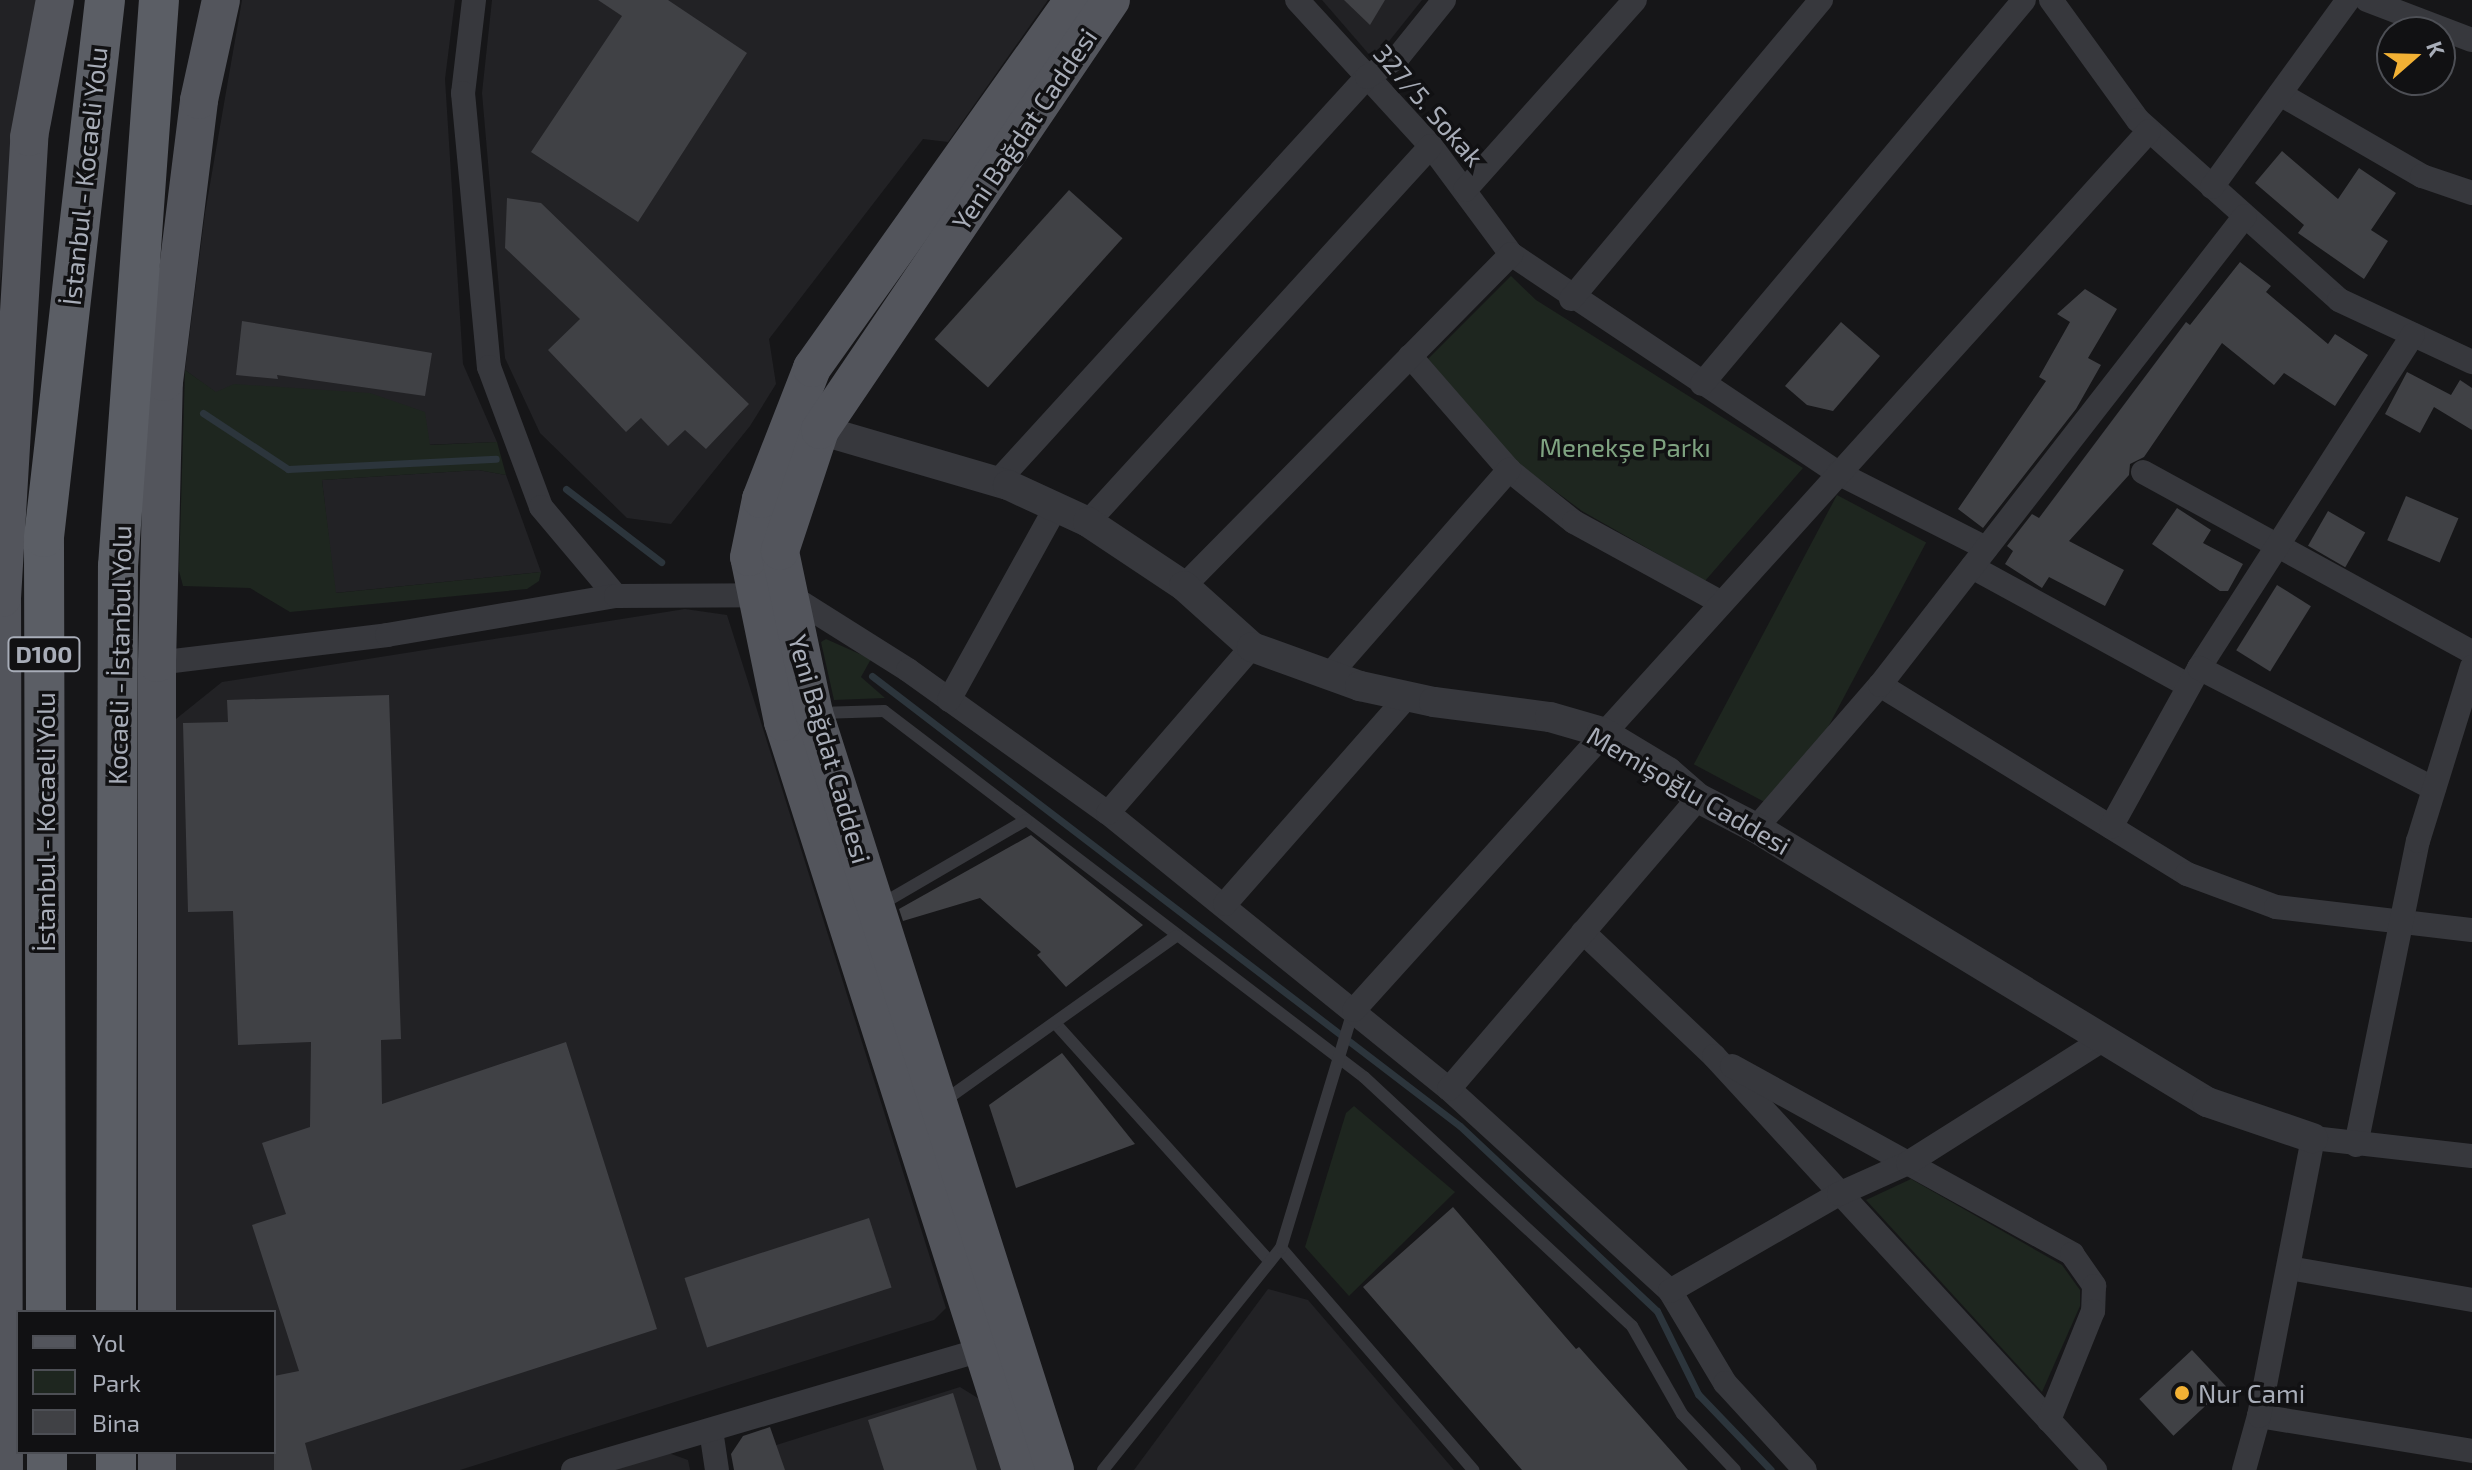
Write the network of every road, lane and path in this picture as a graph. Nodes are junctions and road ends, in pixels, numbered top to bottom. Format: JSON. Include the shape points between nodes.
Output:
{"nodes":[{"id":1,"x":55,"y":0,"type":"edge"},
{"id":2,"x":105,"y":0,"type":"edge"},
{"id":3,"x":159,"y":0,"type":"edge"},
{"id":4,"x":221,"y":0,"type":"edge"},
{"id":5,"x":474,"y":0,"type":"edge"},
{"id":6,"x":1074,"y":0,"type":"edge"},
{"id":7,"x":1111,"y":0,"type":"edge"},
{"id":8,"x":1297,"y":0,"type":"edge"},
{"id":9,"x":1444,"y":0,"type":"edge"},
{"id":10,"x":1635,"y":0,"type":"edge"},
{"id":11,"x":1821,"y":0,"type":"edge"},
{"id":12,"x":2024,"y":0,"type":"edge"},
{"id":13,"x":2051,"y":0,"type":"edge"},
{"id":14,"x":2348,"y":0,"type":"edge"},
{"id":15,"x":2367,"y":0,"type":"edge"},
{"id":16,"x":2472,"y":40,"type":"edge"},
{"id":17,"x":1367,"y":77,"type":"junction"},
{"id":18,"x":2280,"y":94,"type":"junction"},
{"id":19,"x":2149,"y":131,"type":"junction"},
{"id":20,"x":1431,"y":146,"type":"junction"},
{"id":21,"x":2212,"y":187,"type":"junction"},
{"id":22,"x":1465,"y":190,"type":"junction"},
{"id":23,"x":2472,"y":193,"type":"edge"},
{"id":24,"x":2245,"y":216,"type":"junction"},
{"id":25,"x":1511,"y":254,"type":"junction"},
{"id":26,"x":1571,"y":299,"type":"junction"},
{"id":27,"x":2413,"y":335,"type":"junction"},
{"id":28,"x":1410,"y":356,"type":"junction"},
{"id":29,"x":2472,"y":362,"type":"edge"},
{"id":30,"x":1702,"y":384,"type":"junction"},
{"id":31,"x":820,"y":430,"type":"junction"},
{"id":32,"x":1509,"y":470,"type":"junction"},
{"id":33,"x":2143,"y":472,"type":"dead end"},
{"id":34,"x":1838,"y":473,"type":"junction"},
{"id":35,"x":997,"y":482,"type":"junction"},
{"id":36,"x":1056,"y":507,"type":"junction"},
{"id":37,"x":1088,"y":522,"type":"junction"},
{"id":38,"x":2279,"y":544,"type":"junction"},
{"id":39,"x":1979,"y":557,"type":"junction"},
{"id":40,"x":1184,"y":586,"type":"junction"},
{"id":41,"x":616,"y":596,"type":"junction"},
{"id":42,"x":773,"y":596,"type":"junction"},
{"id":43,"x":1720,"y":602,"type":"junction"},
{"id":44,"x":1252,"y":647,"type":"junction"},
{"id":45,"x":2472,"y":652,"type":"edge"},
{"id":46,"x":157,"y":663,"type":"junction"},
{"id":47,"x":1332,"y":672,"type":"junction"},
{"id":48,"x":2194,"y":677,"type":"junction"},
{"id":49,"x":2470,"y":681,"type":"edge"},
{"id":50,"x":1880,"y":685,"type":"junction"},
{"id":51,"x":1407,"y":697,"type":"junction"},
{"id":52,"x":949,"y":700,"type":"junction"},
{"id":53,"x":1,"y":705,"type":"edge"},
{"id":54,"x":814,"y":713,"type":"junction"},
{"id":55,"x":1602,"y":732,"type":"junction"},
{"id":56,"x":2434,"y":789,"type":"junction"},
{"id":57,"x":1698,"y":798,"type":"junction"},
{"id":58,"x":1108,"y":813,"type":"junction"},
{"id":59,"x":1026,"y":820,"type":"junction"},
{"id":60,"x":2111,"y":827,"type":"junction"},
{"id":61,"x":1756,"y":828,"type":"junction"},
{"id":62,"x":1225,"y":904,"type":"junction"},
{"id":63,"x":875,"y":908,"type":"junction"},
{"id":64,"x":2402,"y":921,"type":"junction"},
{"id":65,"x":2472,"y":930,"type":"edge"},
{"id":66,"x":1583,"y":932,"type":"junction"},
{"id":67,"x":1176,"y":936,"type":"junction"},
{"id":68,"x":1352,"y":1017,"type":"junction"},
{"id":69,"x":1055,"y":1023,"type":"junction"},
{"id":70,"x":2106,"y":1038,"type":"junction"},
{"id":71,"x":1714,"y":1056,"type":"junction"},
{"id":72,"x":1336,"y":1059,"type":"junction"},
{"id":73,"x":1449,"y":1089,"type":"junction"},
{"id":74,"x":937,"y":1105,"type":"junction"},
{"id":75,"x":2313,"y":1138,"type":"junction"},
{"id":76,"x":2356,"y":1145,"type":"junction"},
{"id":77,"x":2472,"y":1156,"type":"edge"},
{"id":78,"x":1908,"y":1163,"type":"junction"},
{"id":79,"x":1839,"y":1194,"type":"junction"},
{"id":80,"x":2,"y":1204,"type":"edge"},
{"id":81,"x":1281,"y":1248,"type":"junction"},
{"id":82,"x":1270,"y":1262,"type":"junction"},
{"id":83,"x":2289,"y":1268,"type":"junction"},
{"id":84,"x":1670,"y":1291,"type":"junction"},
{"id":85,"x":2472,"y":1300,"type":"edge"},
{"id":86,"x":46,"y":1310,"type":"edge"},
{"id":87,"x":116,"y":1310,"type":"edge"},
{"id":88,"x":157,"y":1310,"type":"edge"},
{"id":89,"x":983,"y":1349,"type":"junction"},
{"id":90,"x":2259,"y":1416,"type":"junction"},
{"id":91,"x":2049,"y":1420,"type":"junction"},
{"id":92,"x":711,"y":1430,"type":"junction"},
{"id":93,"x":2472,"y":1451,"type":"edge"},
{"id":94,"x":4,"y":1470,"type":"edge"},
{"id":95,"x":573,"y":1470,"type":"edge"},
{"id":96,"x":717,"y":1470,"type":"edge"},
{"id":97,"x":1021,"y":1470,"type":"edge"},
{"id":98,"x":1055,"y":1470,"type":"edge"},
{"id":99,"x":1103,"y":1470,"type":"edge"},
{"id":100,"x":1473,"y":1470,"type":"edge"},
{"id":101,"x":1735,"y":1470,"type":"edge"},
{"id":102,"x":1805,"y":1470,"type":"edge"},
{"id":103,"x":2095,"y":1470,"type":"edge"},
{"id":104,"x":2244,"y":1470,"type":"edge"}],
"edges":[{"from":1,"to":53,"type":"main road","via":[[29,137],[2,598]]},
{"from":2,"to":86,"type":"highway","name":"İstanbul - Kocaeli Yolu","number":"D100","via":[[44,537]]},
{"from":3,"to":87,"type":"highway","name":"Kocaeli - İstanbul Yolu","number":"D100","via":[[118,566]]},
{"from":4,"to":46,"type":"main road","via":[[199,100],[164,382]]},
{"from":5,"to":41,"type":"street","via":[[463,93],[489,367],[541,507]]},
{"from":6,"to":42,"type":"main road","name":"Yeni Bağdat Caddesi","via":[[812,368],[761,499],[749,557]]},
{"from":7,"to":31,"type":"main road","name":"Yeni Bağdat Caddesi"},
{"from":8,"to":17,"type":"street","name":"327/5. Sokak"},
{"from":9,"to":17,"type":"street","via":[[1399,56]]},
{"from":10,"to":22,"type":"street"},
{"from":11,"to":26,"type":"street"},
{"from":12,"to":30,"type":"street"},
{"from":13,"to":19,"type":"street"},
{"from":14,"to":18,"type":"street"},
{"from":15,"to":16,"type":"street"},
{"from":17,"to":20,"type":"street","name":"327/5. Sokak"},
{"from":17,"to":35,"type":"street"},
{"from":18,"to":21,"type":"street"},
{"from":18,"to":23,"type":"street","via":[[2422,176]]},
{"from":19,"to":21,"type":"street"},
{"from":19,"to":34,"type":"street"},
{"from":20,"to":22,"type":"street","name":"327/5. Sokak"},
{"from":20,"to":37,"type":"street"},
{"from":21,"to":24,"type":"street"},
{"from":22,"to":25,"type":"street","name":"327/5. Sokak"},
{"from":24,"to":27,"type":"street","via":[[2339,300]]},
{"from":24,"to":39,"type":"street"},
{"from":25,"to":26,"type":"street","name":"327/5. Sokak"},
{"from":25,"to":28,"type":"street"},
{"from":26,"to":30,"type":"street","name":"327/5. Sokak"},
{"from":27,"to":29,"type":"street"},
{"from":27,"to":38,"type":"street"},
{"from":28,"to":32,"type":"street"},
{"from":28,"to":40,"type":"street"},
{"from":30,"to":34,"type":"street","name":"327/5. Sokak"},
{"from":31,"to":35,"type":"street","name":"Memişoğlu Caddesi"},
{"from":31,"to":42,"type":"main road","name":"Yeni Bağdat Caddesi","via":[[780,551]]},
{"from":32,"to":43,"type":"street","via":[[1574,522]]},
{"from":32,"to":47,"type":"street"},
{"from":33,"to":38,"type":"street"},
{"from":34,"to":39,"type":"street","name":"327/5. Sokak"},
{"from":34,"to":43,"type":"street"},
{"from":35,"to":36,"type":"street","name":"Memişoğlu Caddesi"},
{"from":36,"to":37,"type":"street","name":"Memişoğlu Caddesi"},
{"from":36,"to":52,"type":"street"},
{"from":37,"to":40,"type":"street","name":"Memişoğlu Caddesi"},
{"from":38,"to":45,"type":"street"},
{"from":38,"to":48,"type":"street"},
{"from":39,"to":48,"type":"street","name":"327/5. Sokak"},
{"from":39,"to":50,"type":"street"},
{"from":40,"to":44,"type":"street","name":"Memişoğlu Caddesi"},
{"from":41,"to":42,"type":"street"},
{"from":41,"to":46,"type":"street","via":[[387,635]]},
{"from":42,"to":52,"type":"street"},
{"from":42,"to":54,"type":"main road","name":"Yeni Bağdat Caddesi"},
{"from":42,"to":89,"type":"main road","name":"Yeni Bağdat Caddesi","via":[[783,722]]},
{"from":43,"to":55,"type":"street"},
{"from":44,"to":47,"type":"street","name":"Memişoğlu Caddesi"},
{"from":44,"to":58,"type":"street"},
{"from":46,"to":88,"type":"main road"},
{"from":47,"to":51,"type":"street","name":"Memişoğlu Caddesi","via":[[1360,686]]},
{"from":48,"to":56,"type":"street","name":"327/5. Sokak"},
{"from":48,"to":60,"type":"street"},
{"from":49,"to":56,"type":"street"},
{"from":50,"to":60,"type":"street"},
{"from":50,"to":61,"type":"street"},
{"from":51,"to":55,"type":"street","name":"Memişoğlu Caddesi","via":[[1550,717]]},
{"from":51,"to":62,"type":"street"},
{"from":52,"to":58,"type":"street"},
{"from":53,"to":80,"type":"main road"},
{"from":54,"to":59,"type":"lane","via":[[884,711]]},
{"from":54,"to":63,"type":"main road","name":"Yeni Bağdat Caddesi"},
{"from":55,"to":57,"type":"street","name":"Memişoğlu Caddesi","via":[[1668,772]]},
{"from":55,"to":68,"type":"street"},
{"from":56,"to":64,"type":"street"},
{"from":57,"to":61,"type":"street","name":"Memişoğlu Caddesi"},
{"from":57,"to":66,"type":"street"},
{"from":58,"to":62,"type":"street"},
{"from":59,"to":63,"type":"lane"},
{"from":59,"to":67,"type":"lane"},
{"from":60,"to":64,"type":"street","via":[[2187,874],[2276,907]]},
{"from":61,"to":70,"type":"street","name":"Memişoğlu Caddesi"},
{"from":62,"to":68,"type":"street"},
{"from":63,"to":74,"type":"main road","name":"Yeni Bağdat Caddesi"},
{"from":64,"to":65,"type":"street"},
{"from":64,"to":76,"type":"street"},
{"from":66,"to":71,"type":"street"},
{"from":66,"to":73,"type":"street"},
{"from":67,"to":69,"type":"lane"},
{"from":67,"to":72,"type":"lane"},
{"from":68,"to":72,"type":"lane"},
{"from":68,"to":73,"type":"street"},
{"from":69,"to":74,"type":"lane"},
{"from":69,"to":82,"type":"lane"},
{"from":70,"to":75,"type":"street","name":"Memişoğlu Caddesi","via":[[2207,1102]]},
{"from":70,"to":78,"type":"street"},
{"from":71,"to":78,"type":"street"},
{"from":71,"to":79,"type":"street"},
{"from":72,"to":81,"type":"lane"},
{"from":72,"to":101,"type":"lane","via":[[1364,1077],[1632,1326],[1682,1414]]},
{"from":73,"to":84,"type":"street"},
{"from":74,"to":98,"type":"main road","name":"Yeni Bağdat Caddesi"},
{"from":75,"to":76,"type":"street"},
{"from":75,"to":83,"type":"street"},
{"from":76,"to":77,"type":"street"},
{"from":78,"to":79,"type":"street"},
{"from":78,"to":91,"type":"street","via":[[2072,1254],[2094,1286],[2093,1311]]},
{"from":79,"to":84,"type":"street"},
{"from":79,"to":91,"type":"street"},
{"from":80,"to":94,"type":"main road"},
{"from":81,"to":82,"type":"lane"},
{"from":81,"to":100,"type":"lane"},
{"from":82,"to":99,"type":"lane"},
{"from":83,"to":85,"type":"street"},
{"from":83,"to":90,"type":"street"},
{"from":84,"to":102,"type":"street","via":[[1725,1383]]},
{"from":89,"to":92,"type":"street"},
{"from":89,"to":97,"type":"main road","name":"Yeni Bağdat Caddesi"},
{"from":90,"to":93,"type":"street"},
{"from":90,"to":104,"type":"street"},
{"from":91,"to":103,"type":"street"},
{"from":92,"to":95,"type":"street"},
{"from":92,"to":96,"type":"street"}]}
